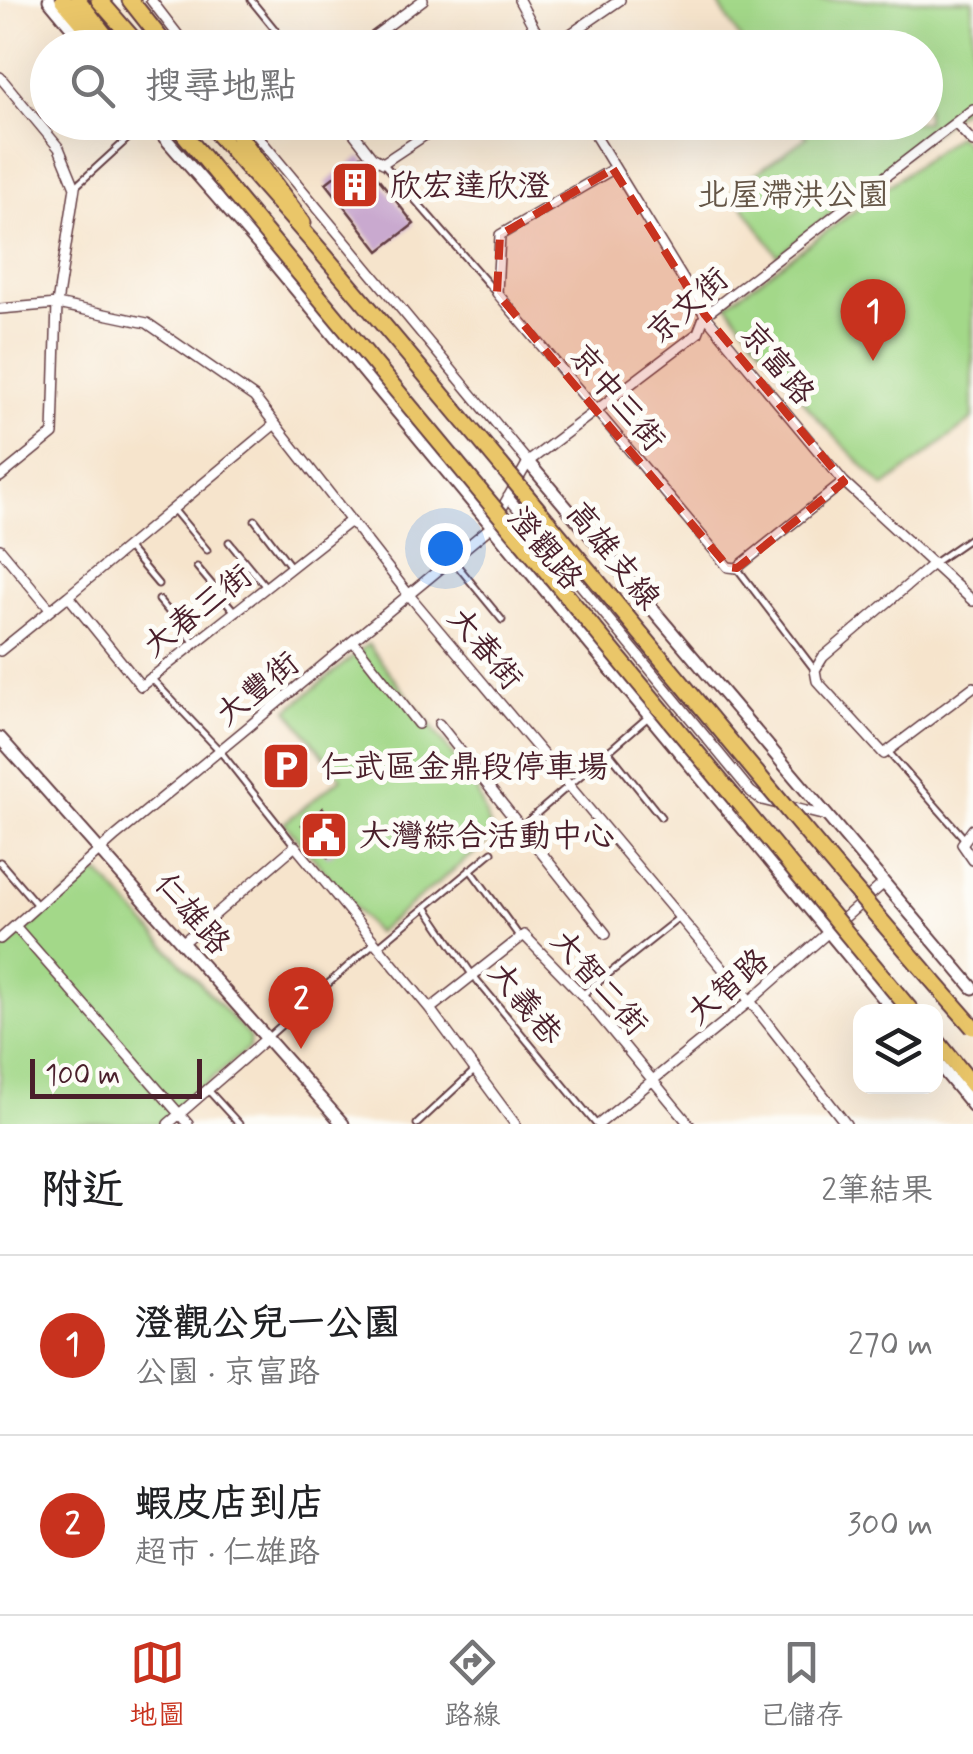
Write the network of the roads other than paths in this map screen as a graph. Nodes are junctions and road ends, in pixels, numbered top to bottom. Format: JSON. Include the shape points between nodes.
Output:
{"nodes":[{"id":1,"x":49,"y":0,"type":"edge"},
{"id":2,"x":63,"y":0,"type":"edge"},
{"id":3,"x":78,"y":0,"type":"edge"},
{"id":4,"x":99,"y":0,"type":"edge"},
{"id":5,"x":130,"y":0,"type":"edge"},
{"id":6,"x":151,"y":0,"type":"edge"},
{"id":7,"x":251,"y":0,"type":"edge"},
{"id":8,"x":423,"y":0,"type":"edge"},
{"id":9,"x":519,"y":0,"type":"edge"},
{"id":10,"x":620,"y":0,"type":"edge"},
{"id":11,"x":74,"y":30,"type":"edge"},
{"id":12,"x":89,"y":30,"type":"edge"},
{"id":13,"x":101,"y":30,"type":"edge"},
{"id":14,"x":125,"y":30,"type":"edge"},
{"id":15,"x":154,"y":30,"type":"edge"},
{"id":16,"x":174,"y":30,"type":"edge"},
{"id":17,"x":275,"y":30,"type":"edge"},
{"id":18,"x":382,"y":30,"type":"edge"},
{"id":19,"x":536,"y":30,"type":"edge"},
{"id":20,"x":574,"y":30,"type":"edge"},
{"id":21,"x":0,"y":77,"type":"edge"},
{"id":22,"x":973,"y":109,"type":"edge"},
{"id":23,"x":30,"y":113,"type":"edge"},
{"id":24,"x":955,"y":123,"type":"junction"},
{"id":25,"x":943,"y":132,"type":"edge"},
{"id":26,"x":52,"y":140,"type":"edge"},
{"id":27,"x":129,"y":140,"type":"edge"},
{"id":28,"x":164,"y":140,"type":"edge"},
{"id":29,"x":189,"y":140,"type":"edge"},
{"id":30,"x":223,"y":140,"type":"edge"},
{"id":31,"x":242,"y":140,"type":"edge"},
{"id":32,"x":261,"y":140,"type":"edge"},
{"id":33,"x":359,"y":140,"type":"edge"},
{"id":34,"x":418,"y":140,"type":"edge"},
{"id":35,"x":597,"y":140,"type":"edge"},
{"id":36,"x":933,"y":140,"type":"edge"},
{"id":37,"x":973,"y":142,"type":"edge"},
{"id":38,"x":383,"y":163,"type":"junction"},
{"id":39,"x":613,"y":169,"type":"junction"},
{"id":40,"x":75,"y":187,"type":"junction"},
{"id":41,"x":311,"y":240,"type":"junction"},
{"id":42,"x":496,"y":294,"type":"junction"},
{"id":43,"x":58,"y":304,"type":"junction"},
{"id":44,"x":0,"y":309,"type":"edge"},
{"id":45,"x":705,"y":316,"type":"junction"},
{"id":46,"x":600,"y":411,"type":"junction"},
{"id":47,"x":275,"y":424,"type":"junction"},
{"id":48,"x":528,"y":462,"type":"junction"},
{"id":49,"x":0,"y":477,"type":"edge"},
{"id":50,"x":844,"y":482,"type":"junction"},
{"id":51,"x":508,"y":497,"type":"junction"},
{"id":52,"x":173,"y":508,"type":"junction"},
{"id":53,"x":255,"y":520,"type":"dead end"},
{"id":54,"x":350,"y":521,"type":"junction"},
{"id":55,"x":492,"y":526,"type":"junction"},
{"id":56,"x":973,"y":536,"type":"edge"},
{"id":57,"x":229,"y":542,"type":"dead end"},
{"id":58,"x":127,"y":547,"type":"junction"},
{"id":59,"x":0,"y":549,"type":"edge"},
{"id":60,"x":207,"y":550,"type":"dead end"},
{"id":61,"x":452,"y":559,"type":"junction"},
{"id":62,"x":934,"y":563,"type":"junction"},
{"id":63,"x":197,"y":567,"type":"dead end"},
{"id":64,"x":292,"y":567,"type":"junction"},
{"id":65,"x":737,"y":568,"type":"junction"},
{"id":66,"x":158,"y":584,"type":"dead end"},
{"id":67,"x":266,"y":588,"type":"junction"},
{"id":68,"x":409,"y":595,"type":"junction"},
{"id":69,"x":68,"y":596,"type":"junction"},
{"id":70,"x":159,"y":600,"type":"dead end"},
{"id":71,"x":973,"y":600,"type":"edge"},
{"id":72,"x":48,"y":608,"type":"junction"},
{"id":73,"x":235,"y":612,"type":"junction"},
{"id":74,"x":502,"y":620,"type":"dead end"},
{"id":75,"x":353,"y":642,"type":"junction"},
{"id":76,"x":195,"y":644,"type":"junction"},
{"id":77,"x":0,"y":651,"type":"edge"},
{"id":78,"x":815,"y":670,"type":"junction"},
{"id":79,"x":150,"y":678,"type":"junction"},
{"id":80,"x":973,"y":687,"type":"edge"},
{"id":81,"x":649,"y":716,"type":"junction"},
{"id":82,"x":418,"y":724,"type":"dead end"},
{"id":83,"x":439,"y":724,"type":"dead end"},
{"id":84,"x":0,"y":738,"type":"edge"},
{"id":85,"x":220,"y":751,"type":"junction"},
{"id":86,"x":608,"y":752,"type":"junction"},
{"id":87,"x":890,"y":754,"type":"junction"},
{"id":88,"x":570,"y":786,"type":"junction"},
{"id":89,"x":662,"y":817,"type":"dead end"},
{"id":90,"x":829,"y":817,"type":"junction"},
{"id":91,"x":521,"y":827,"type":"junction"},
{"id":92,"x":973,"y":828,"type":"edge"},
{"id":93,"x":963,"y":836,"type":"junction"},
{"id":94,"x":295,"y":846,"type":"junction"},
{"id":95,"x":101,"y":850,"type":"junction"},
{"id":96,"x":492,"y":852,"type":"dead end"},
{"id":97,"x":973,"y":860,"type":"edge"},
{"id":98,"x":0,"y":862,"type":"edge"},
{"id":99,"x":470,"y":869,"type":"junction"},
{"id":100,"x":884,"y":883,"type":"junction"},
{"id":101,"x":38,"y":906,"type":"junction"},
{"id":102,"x":426,"y":907,"type":"junction"},
{"id":103,"x":680,"y":917,"type":"junction"},
{"id":104,"x":15,"y":926,"type":"junction"},
{"id":105,"x":828,"y":931,"type":"junction"},
{"id":106,"x":606,"y":934,"type":"dead end"},
{"id":107,"x":519,"y":936,"type":"junction"},
{"id":108,"x":0,"y":939,"type":"edge"},
{"id":109,"x":182,"y":943,"type":"junction"},
{"id":110,"x":378,"y":943,"type":"junction"},
{"id":111,"x":472,"y":973,"type":"junction"},
{"id":112,"x":973,"y":988,"type":"edge"},
{"id":113,"x":582,"y":995,"type":"junction"},
{"id":114,"x":750,"y":1001,"type":"junction"},
{"id":115,"x":888,"y":1004,"type":"edge"},
{"id":116,"x":905,"y":1004,"type":"edge"},
{"id":117,"x":430,"y":1008,"type":"junction"},
{"id":118,"x":973,"y":1027,"type":"edge"},
{"id":119,"x":268,"y":1038,"type":"junction"},
{"id":120,"x":943,"y":1049,"type":"edge"},
{"id":121,"x":476,"y":1069,"type":"junction"},
{"id":122,"x":943,"y":1069,"type":"edge"},
{"id":123,"x":653,"y":1081,"type":"junction"},
{"id":124,"x":973,"y":1086,"type":"edge"},
{"id":125,"x":208,"y":1090,"type":"junction"},
{"id":126,"x":973,"y":1106,"type":"edge"},
{"id":127,"x":180,"y":1115,"type":"junction"},
{"id":128,"x":168,"y":1124,"type":"edge"},
{"id":129,"x":188,"y":1124,"type":"edge"},
{"id":130,"x":239,"y":1124,"type":"edge"},
{"id":131,"x":343,"y":1124,"type":"edge"},
{"id":132,"x":417,"y":1124,"type":"edge"},
{"id":133,"x":515,"y":1124,"type":"edge"},
{"id":134,"x":598,"y":1124,"type":"edge"},
{"id":135,"x":689,"y":1124,"type":"edge"},
{"id":136,"x":846,"y":1124,"type":"edge"}],
"edges":[{"from":1,"to":11,"type":"street"},
{"from":2,"to":12,"type":"highway"},
{"from":3,"to":13,"type":"highway"},
{"from":4,"to":14,"type":"highway"},
{"from":5,"to":15,"type":"highway"},
{"from":6,"to":16,"type":"street"},
{"from":7,"to":17,"type":"lane"},
{"from":8,"to":18,"type":"street"},
{"from":9,"to":19,"type":"street"},
{"from":10,"to":20,"type":"street"},
{"from":21,"to":23,"type":"street"},
{"from":22,"to":24,"type":"street","name":"京文街"},
{"from":24,"to":25,"type":"street","name":"京文街"},
{"from":24,"to":37,"type":"street"},
{"from":26,"to":40,"type":"street"},
{"from":27,"to":40,"type":"lane"},
{"from":28,"to":55,"type":"street","name":"澄觀路"},
{"from":29,"to":116,"type":"highway","name":"高雄支線","bridge":true},
{"from":30,"to":41,"type":"highway","name":"高雄支線"},
{"from":31,"to":41,"type":"highway","via":[[295,206]]},
{"from":32,"to":48,"type":"street","name":"澄觀路"},
{"from":33,"to":38,"type":"street"},
{"from":34,"to":38,"type":"street"},
{"from":35,"to":39,"type":"street","name":"京富路"},
{"from":36,"to":45,"type":"street","name":"京文街"},
{"from":38,"to":42,"type":"lane"},
{"from":39,"to":42,"type":"street","via":[[500,234]]},
{"from":39,"to":45,"type":"street","name":"京富路"},
{"from":40,"to":43,"type":"street"},
{"from":41,"to":118,"type":"highway","name":"高雄支線","bridge":true},
{"from":42,"to":46,"type":"street","name":"京中三街"},
{"from":43,"to":44,"type":"street","name":"大春街"},
{"from":43,"to":47,"type":"street","name":"大春街","via":[[147,323],[254,397]]},
{"from":43,"to":49,"type":"street","via":[[53,434]]},
{"from":45,"to":46,"type":"street","name":"京文街","via":[[698,334]]},
{"from":45,"to":50,"type":"street","name":"京富路"},
{"from":46,"to":48,"type":"street","name":"京文街"},
{"from":46,"to":65,"type":"street","name":"京中三街","via":[[718,560]]},
{"from":47,"to":52,"type":"street"},
{"from":47,"to":54,"type":"street","name":"大春街"},
{"from":48,"to":51,"type":"street","name":"大豐街"},
{"from":48,"to":90,"type":"street","name":"澄觀路"},
{"from":50,"to":62,"type":"street","name":"京富路"},
{"from":50,"to":65,"type":"street"},
{"from":51,"to":55,"type":"street","name":"大豐街"},
{"from":51,"to":90,"type":"street","via":[[751,792]]},
{"from":52,"to":58,"type":"street"},
{"from":52,"to":60,"type":"lane"},
{"from":53,"to":64,"type":"lane"},
{"from":54,"to":64,"type":"street","name":"大春三街"},
{"from":54,"to":68,"type":"street","name":"大春街"},
{"from":55,"to":61,"type":"street","name":"大豐街"},
{"from":55,"to":81,"type":"street","name":"澄觀路"},
{"from":56,"to":62,"type":"lane"},
{"from":57,"to":67,"type":"lane"},
{"from":58,"to":66,"type":"lane"},
{"from":58,"to":69,"type":"street"},
{"from":59,"to":72,"type":"street"},
{"from":61,"to":68,"type":"street","name":"大豐街"},
{"from":61,"to":74,"type":"lane"},
{"from":62,"to":71,"type":"street","name":"京富路"},
{"from":62,"to":78,"type":"street"},
{"from":63,"to":73,"type":"lane"},
{"from":64,"to":67,"type":"street","name":"大春三街"},
{"from":65,"to":78,"type":"lane"},
{"from":67,"to":73,"type":"street","name":"大春三街"},
{"from":68,"to":75,"type":"street","name":"大豐街"},
{"from":68,"to":88,"type":"street","name":"大春街"},
{"from":69,"to":72,"type":"street"},
{"from":69,"to":79,"type":"street","name":"大春三街","via":[[141,686]]},
{"from":70,"to":76,"type":"lane"},
{"from":72,"to":77,"type":"street"},
{"from":73,"to":76,"type":"street","name":"大春三街"},
{"from":75,"to":82,"type":"street"},
{"from":75,"to":85,"type":"street","name":"大豐街"},
{"from":76,"to":79,"type":"street","name":"大春三街"},
{"from":78,"to":87,"type":"street","via":[[816,681],[878,750]]},
{"from":79,"to":85,"type":"lane"},
{"from":80,"to":87,"type":"street"},
{"from":81,"to":86,"type":"lane"},
{"from":81,"to":105,"type":"street","name":"澄觀路"},
{"from":83,"to":91,"type":"street"},
{"from":84,"to":95,"type":"street","name":"仁雄路"},
{"from":85,"to":94,"type":"lane"},
{"from":85,"to":95,"type":"street","name":"大豐街"},
{"from":86,"to":88,"type":"lane"},
{"from":86,"to":89,"type":"lane"},
{"from":87,"to":93,"type":"lane"},
{"from":88,"to":91,"type":"lane"},
{"from":88,"to":103,"type":"street","name":"大春街"},
{"from":90,"to":100,"type":"street","name":"澄觀路"},
{"from":91,"to":106,"type":"street"},
{"from":92,"to":93,"type":"street"},
{"from":93,"to":97,"type":"street"},
{"from":94,"to":109,"type":"street"},
{"from":94,"to":110,"type":"street"},
{"from":95,"to":101,"type":"street","name":"大豐街"},
{"from":95,"to":109,"type":"street","name":"仁雄路"},
{"from":96,"to":99,"type":"lane"},
{"from":98,"to":101,"type":"lane"},
{"from":99,"to":102,"type":"lane"},
{"from":99,"to":107,"type":"lane"},
{"from":100,"to":105,"type":"street","name":"大智路"},
{"from":100,"to":112,"type":"street","name":"澄觀路"},
{"from":101,"to":104,"type":"street","name":"大豐街"},
{"from":102,"to":110,"type":"lane"},
{"from":102,"to":111,"type":"lane","name":"大義巷"},
{"from":103,"to":113,"type":"lane"},
{"from":103,"to":114,"type":"street","name":"大春街"},
{"from":104,"to":108,"type":"street","name":"大豐街"},
{"from":104,"to":127,"type":"street"},
{"from":105,"to":114,"type":"street","name":"大智路"},
{"from":105,"to":115,"type":"street","name":"澄觀路"},
{"from":107,"to":111,"type":"street","name":"大智二街"},
{"from":107,"to":113,"type":"street","name":"大智二街","via":[[529,938]]},
{"from":109,"to":119,"type":"street","name":"仁雄路"},
{"from":110,"to":117,"type":"street"},
{"from":110,"to":119,"type":"lane"},
{"from":111,"to":117,"type":"street","name":"大智二街"},
{"from":111,"to":134,"type":"lane","name":"大義巷"},
{"from":113,"to":123,"type":"street","name":"大智二街"},
{"from":114,"to":123,"type":"street","name":"大智路"},
{"from":114,"to":136,"type":"street","name":"大春街"},
{"from":117,"to":121,"type":"street"},
{"from":119,"to":125,"type":"street"},
{"from":119,"to":131,"type":"street","name":"仁雄路"},
{"from":120,"to":124,"type":"highway"},
{"from":121,"to":132,"type":"lane"},
{"from":121,"to":133,"type":"street"},
{"from":122,"to":126,"type":"street"},
{"from":123,"to":134,"type":"street","name":"大智路"},
{"from":123,"to":135,"type":"street","name":"大智二街"},
{"from":125,"to":127,"type":"street"},
{"from":125,"to":130,"type":"lane"},
{"from":127,"to":128,"type":"street"},
{"from":127,"to":129,"type":"street"}]}
